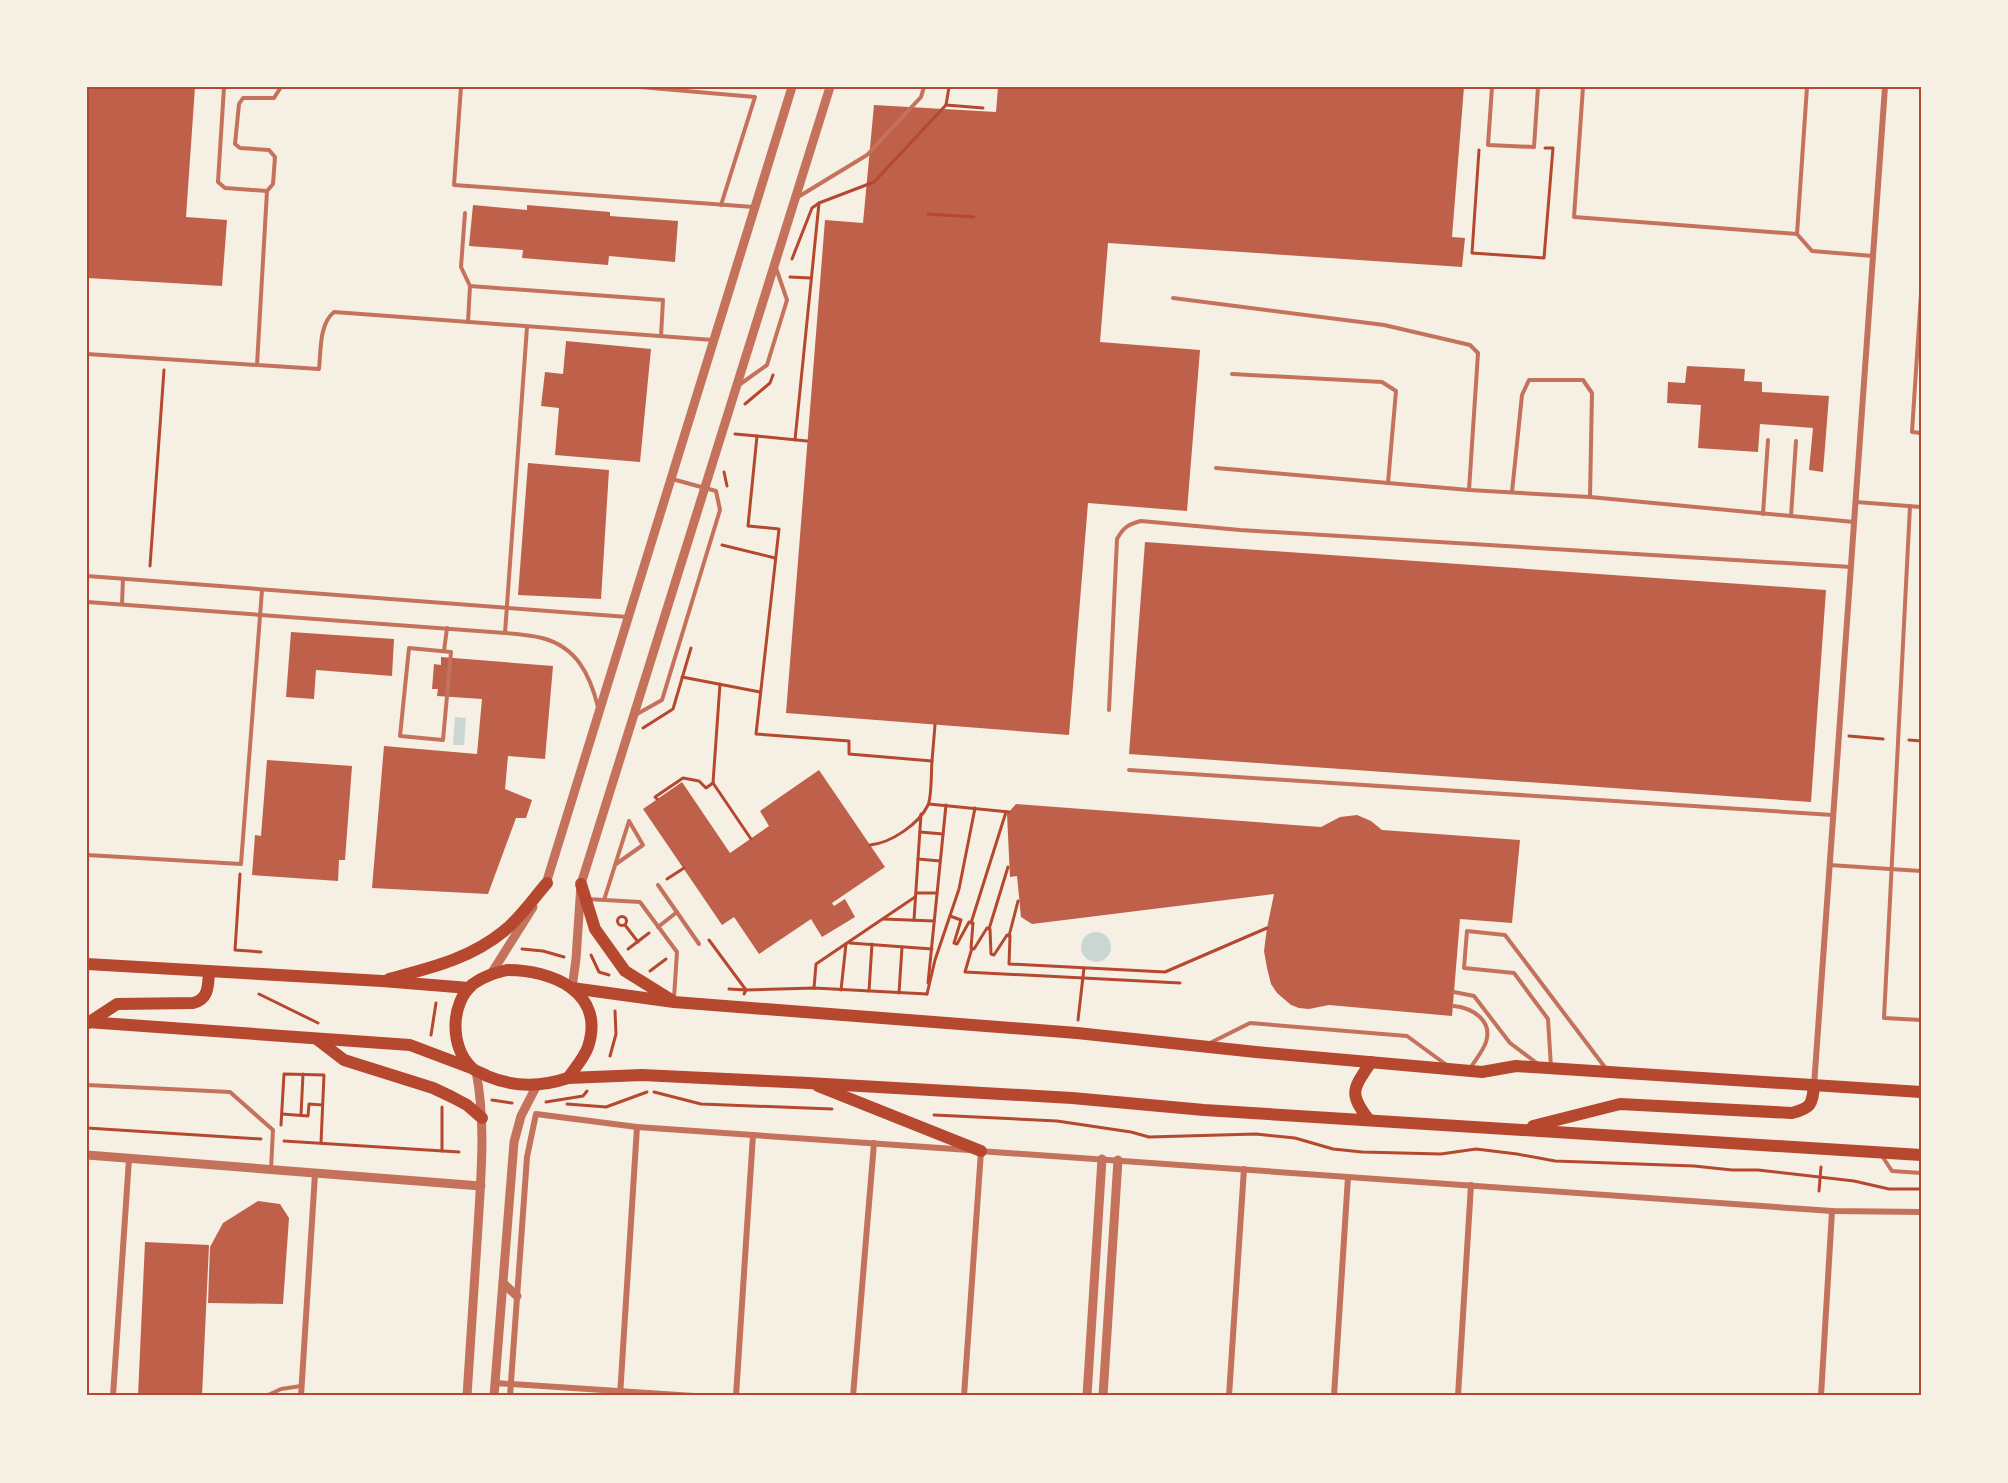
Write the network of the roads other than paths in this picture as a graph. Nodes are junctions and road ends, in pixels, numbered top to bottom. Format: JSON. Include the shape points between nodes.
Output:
{"nodes":[{"id":1,"x":224,"y":87,"type":"edge"},
{"id":2,"x":281,"y":87,"type":"edge"},
{"id":3,"x":461,"y":87,"type":"edge"},
{"id":4,"x":640,"y":87,"type":"edge"},
{"id":5,"x":792,"y":87,"type":"edge"},
{"id":6,"x":830,"y":87,"type":"edge"},
{"id":7,"x":924,"y":87,"type":"edge"},
{"id":8,"x":1492,"y":87,"type":"edge"},
{"id":9,"x":1538,"y":87,"type":"edge"},
{"id":10,"x":1583,"y":87,"type":"edge"},
{"id":11,"x":1808,"y":87,"type":"edge"},
{"id":12,"x":1885,"y":87,"type":"edge"},
{"id":13,"x":267,"y":191,"type":"junction"},
{"id":14,"x":795,"y":199,"type":"junction"},
{"id":15,"x":721,"y":205,"type":"junction"},
{"id":16,"x":755,"y":207,"type":"junction"},
{"id":17,"x":465,"y":213,"type":"dead end"},
{"id":18,"x":1797,"y":234,"type":"junction"},
{"id":19,"x":1873,"y":256,"type":"junction"},
{"id":20,"x":774,"y":265,"type":"junction"},
{"id":21,"x":470,"y":286,"type":"junction"},
{"id":22,"x":1921,"y":294,"type":"edge"},
{"id":23,"x":1173,"y":298,"type":"dead end"},
{"id":24,"x":468,"y":322,"type":"junction"},
{"id":25,"x":527,"y":327,"type":"junction"},
{"id":26,"x":661,"y":336,"type":"junction"},
{"id":27,"x":714,"y":340,"type":"junction"},
{"id":28,"x":87,"y":354,"type":"edge"},
{"id":29,"x":257,"y":365,"type":"junction"},
{"id":30,"x":1232,"y":374,"type":"dead end"},
{"id":31,"x":736,"y":387,"type":"junction"},
{"id":32,"x":1921,"y":433,"type":"edge"},
{"id":33,"x":1768,"y":440,"type":"dead end"},
{"id":34,"x":1796,"y":441,"type":"dead end"},
{"id":35,"x":1216,"y":468,"type":"dead end"},
{"id":36,"x":671,"y":479,"type":"junction"},
{"id":37,"x":1388,"y":483,"type":"junction"},
{"id":38,"x":705,"y":488,"type":"junction"},
{"id":39,"x":1469,"y":490,"type":"junction"},
{"id":40,"x":1512,"y":492,"type":"junction"},
{"id":41,"x":1590,"y":497,"type":"junction"},
{"id":42,"x":1855,"y":502,"type":"junction"},
{"id":43,"x":1910,"y":506,"type":"junction"},
{"id":44,"x":1921,"y":507,"type":"edge"},
{"id":45,"x":1763,"y":514,"type":"junction"},
{"id":46,"x":1791,"y":516,"type":"junction"},
{"id":47,"x":1854,"y":522,"type":"junction"},
{"id":48,"x":1851,"y":567,"type":"junction"},
{"id":49,"x":87,"y":576,"type":"edge"},
{"id":50,"x":123,"y":579,"type":"junction"},
{"id":51,"x":262,"y":590,"type":"junction"},
{"id":52,"x":87,"y":602,"type":"edge"},
{"id":53,"x":122,"y":604,"type":"junction"},
{"id":54,"x":506,"y":608,"type":"junction"},
{"id":55,"x":260,"y":614,"type":"junction"},
{"id":56,"x":629,"y":617,"type":"junction"},
{"id":57,"x":447,"y":628,"type":"junction"},
{"id":58,"x":505,"y":633,"type":"junction"},
{"id":59,"x":444,"y":651,"type":"junction"},
{"id":60,"x":1109,"y":710,"type":"dead end"},
{"id":61,"x":600,"y":712,"type":"junction"},
{"id":62,"x":633,"y":716,"type":"junction"},
{"id":63,"x":1129,"y":770,"type":"dead end"},
{"id":64,"x":1833,"y":815,"type":"junction"},
{"id":65,"x":87,"y":855,"type":"edge"},
{"id":66,"x":616,"y":864,"type":"junction"},
{"id":67,"x":1829,"y":865,"type":"junction"},
{"id":68,"x":1891,"y":869,"type":"junction"},
{"id":69,"x":1921,"y":871,"type":"edge"},
{"id":70,"x":547,"y":883,"type":"junction"},
{"id":71,"x":581,"y":884,"type":"junction"},
{"id":72,"x":658,"y":885,"type":"dead end"},
{"id":73,"x":585,"y":899,"type":"junction"},
{"id":74,"x":604,"y":900,"type":"junction"},
{"id":75,"x":677,"y":912,"type":"junction"},
{"id":76,"x":658,"y":927,"type":"junction"},
{"id":77,"x":699,"y":944,"type":"dead end"},
{"id":78,"x":87,"y":964,"type":"edge"},
{"id":79,"x":209,"y":972,"type":"junction"},
{"id":80,"x":491,"y":974,"type":"junction"},
{"id":81,"x":382,"y":981,"type":"junction"},
{"id":82,"x":469,"y":988,"type":"junction"},
{"id":83,"x":572,"y":988,"type":"junction"},
{"id":84,"x":1454,"y":992,"type":"dead end"},
{"id":85,"x":674,"y":1002,"type":"junction"},
{"id":86,"x":1454,"y":1006,"type":"dead end"},
{"id":87,"x":1921,"y":1020,"type":"edge"},
{"id":88,"x":88,"y":1022,"type":"edge"},
{"id":89,"x":317,"y":1039,"type":"junction"},
{"id":90,"x":1202,"y":1046,"type":"junction"},
{"id":91,"x":1371,"y":1062,"type":"junction"},
{"id":92,"x":1547,"y":1068,"type":"junction"},
{"id":93,"x":474,"y":1070,"type":"junction"},
{"id":94,"x":1454,"y":1070,"type":"junction"},
{"id":95,"x":1469,"y":1071,"type":"junction"},
{"id":96,"x":1609,"y":1072,"type":"junction"},
{"id":97,"x":568,"y":1078,"type":"junction"},
{"id":98,"x":808,"y":1083,"type":"junction"},
{"id":99,"x":87,"y":1085,"type":"edge"},
{"id":100,"x":537,"y":1085,"type":"junction"},
{"id":101,"x":1814,"y":1086,"type":"junction"},
{"id":102,"x":1921,"y":1092,"type":"edge"},
{"id":103,"x":482,"y":1118,"type":"junction"},
{"id":104,"x":1369,"y":1120,"type":"junction"},
{"id":105,"x":637,"y":1127,"type":"junction"},
{"id":106,"x":1521,"y":1129,"type":"junction"},
{"id":107,"x":753,"y":1135,"type":"junction"},
{"id":108,"x":874,"y":1143,"type":"junction"},
{"id":109,"x":981,"y":1151,"type":"junction"},
{"id":110,"x":1880,"y":1152,"type":"junction"},
{"id":111,"x":87,"y":1155,"type":"edge"},
{"id":112,"x":1921,"y":1155,"type":"edge"},
{"id":113,"x":129,"y":1159,"type":"junction"},
{"id":114,"x":1102,"y":1159,"type":"junction"},
{"id":115,"x":1118,"y":1160,"type":"junction"},
{"id":116,"x":1244,"y":1168,"type":"junction"},
{"id":117,"x":271,"y":1170,"type":"junction"},
{"id":118,"x":1921,"y":1173,"type":"edge"},
{"id":119,"x":315,"y":1174,"type":"junction"},
{"id":120,"x":1348,"y":1176,"type":"junction"},
{"id":121,"x":1471,"y":1185,"type":"junction"},
{"id":122,"x":481,"y":1186,"type":"junction"},
{"id":123,"x":1832,"y":1211,"type":"junction"},
{"id":124,"x":1921,"y":1212,"type":"edge"},
{"id":125,"x":503,"y":1283,"type":"junction"},
{"id":126,"x":517,"y":1296,"type":"junction"},
{"id":127,"x":495,"y":1383,"type":"junction"},
{"id":128,"x":511,"y":1384,"type":"junction"},
{"id":129,"x":302,"y":1385,"type":"junction"},
{"id":130,"x":620,"y":1394,"type":"edge"},
{"id":131,"x":113,"y":1396,"type":"edge"},
{"id":132,"x":266,"y":1396,"type":"edge"},
{"id":133,"x":301,"y":1396,"type":"edge"},
{"id":134,"x":467,"y":1396,"type":"edge"},
{"id":135,"x":494,"y":1396,"type":"edge"},
{"id":136,"x":510,"y":1396,"type":"edge"},
{"id":137,"x":694,"y":1396,"type":"edge"},
{"id":138,"x":736,"y":1396,"type":"edge"},
{"id":139,"x":853,"y":1396,"type":"edge"},
{"id":140,"x":964,"y":1396,"type":"edge"},
{"id":141,"x":1087,"y":1396,"type":"edge"},
{"id":142,"x":1102,"y":1396,"type":"edge"},
{"id":143,"x":1229,"y":1396,"type":"edge"},
{"id":144,"x":1334,"y":1396,"type":"edge"},
{"id":145,"x":1458,"y":1396,"type":"edge"},
{"id":146,"x":1821,"y":1396,"type":"edge"}],
"edges":[{"from":1,"to":13,"type":"lane","via":[[218,182],[225,188]]},
{"from":2,"to":13,"type":"lane","via":[[274,98],[248,96],[239,104],[235,144],[240,148],[269,150],[275,157],[273,184]]},
{"from":3,"to":15,"type":"lane","via":[[454,185]]},
{"from":4,"to":15,"type":"lane","via":[[755,97]]},
{"from":5,"to":16,"type":"street"},
{"from":6,"to":14,"type":"street"},
{"from":7,"to":14,"type":"lane","via":[[921,97],[867,155]]},
{"from":8,"to":9,"type":"lane","via":[[1488,145],[1534,147]]},
{"from":10,"to":18,"type":"lane","via":[[1574,217]]},
{"from":11,"to":18,"type":"lane"},
{"from":12,"to":19,"type":"street"},
{"from":13,"to":29,"type":"lane"},
{"from":14,"to":20,"type":"street"},
{"from":15,"to":16,"type":"lane"},
{"from":16,"to":27,"type":"street"},
{"from":17,"to":21,"type":"lane","via":[[461,267]]},
{"from":18,"to":19,"type":"lane","via":[[1812,251]]},
{"from":19,"to":42,"type":"street"},
{"from":20,"to":31,"type":"street"},
{"from":20,"to":31,"type":"lane","via":[[787,300],[767,365]]},
{"from":21,"to":24,"type":"lane"},
{"from":21,"to":26,"type":"lane","via":[[663,300]]},
{"from":22,"to":32,"type":"lane","via":[[1912,432]]},
{"from":23,"to":39,"type":"lane","via":[[1384,325],[1470,345],[1478,353]]},
{"from":24,"to":25,"type":"lane"},
{"from":24,"to":29,"type":"lane","via":[[334,312],[324,325],[319,369]]},
{"from":25,"to":26,"type":"lane"},
{"from":25,"to":54,"type":"lane"},
{"from":26,"to":27,"type":"lane"},
{"from":27,"to":36,"type":"street"},
{"from":28,"to":29,"type":"lane"},
{"from":30,"to":37,"type":"lane","via":[[1382,382],[1396,391]]},
{"from":31,"to":38,"type":"street"},
{"from":33,"to":45,"type":"lane"},
{"from":34,"to":46,"type":"lane"},
{"from":35,"to":37,"type":"lane"},
{"from":36,"to":38,"type":"lane"},
{"from":36,"to":56,"type":"street"},
{"from":37,"to":39,"type":"lane"},
{"from":38,"to":62,"type":"street"},
{"from":38,"to":62,"type":"lane","via":[[716,491],[720,510],[662,700]]},
{"from":39,"to":40,"type":"lane"},
{"from":40,"to":41,"type":"lane"},
{"from":40,"to":41,"type":"lane","via":[[1522,395],[1529,380],[1583,380],[1592,393]]},
{"from":41,"to":45,"type":"lane"},
{"from":42,"to":43,"type":"lane"},
{"from":42,"to":47,"type":"street"},
{"from":43,"to":44,"type":"lane"},
{"from":43,"to":68,"type":"lane"},
{"from":45,"to":46,"type":"lane"},
{"from":46,"to":47,"type":"lane"},
{"from":47,"to":48,"type":"street"},
{"from":48,"to":60,"type":"lane","via":[[1141,521],[1122,529],[1117,539]]},
{"from":48,"to":64,"type":"street"},
{"from":49,"to":50,"type":"lane"},
{"from":50,"to":51,"type":"lane"},
{"from":50,"to":53,"type":"lane"},
{"from":51,"to":54,"type":"lane"},
{"from":51,"to":55,"type":"lane"},
{"from":52,"to":53,"type":"lane"},
{"from":53,"to":55,"type":"lane"},
{"from":54,"to":56,"type":"lane"},
{"from":54,"to":58,"type":"lane"},
{"from":55,"to":57,"type":"lane"},
{"from":55,"to":65,"type":"lane","via":[[241,864]]},
{"from":56,"to":61,"type":"street"},
{"from":57,"to":58,"type":"lane"},
{"from":57,"to":59,"type":"lane"},
{"from":58,"to":61,"type":"lane","via":[[543,638],[568,649],[590,678]]},
{"from":59,"to":59,"type":"lane","via":[[409,648],[400,736],[443,740],[451,652]]},
{"from":61,"to":70,"type":"street"},
{"from":62,"to":71,"type":"street"},
{"from":63,"to":64,"type":"lane"},
{"from":64,"to":67,"type":"street"},
{"from":66,"to":66,"type":"lane","via":[[626,831],[629,820],[643,845]]},
{"from":66,"to":74,"type":"lane"},
{"from":67,"to":68,"type":"lane"},
{"from":67,"to":101,"type":"street"},
{"from":68,"to":69,"type":"lane"},
{"from":68,"to":87,"type":"lane","via":[[1884,1017]]},
{"from":70,"to":80,"type":"street"},
{"from":70,"to":81,"type":"main road","via":[[505,931],[474,951],[453,962]]},
{"from":71,"to":73,"type":"main road"},
{"from":71,"to":83,"type":"street"},
{"from":72,"to":75,"type":"lane"},
{"from":73,"to":74,"type":"lane"},
{"from":73,"to":85,"type":"main road","via":[[595,929],[625,971]]},
{"from":74,"to":76,"type":"lane","via":[[640,902]]},
{"from":75,"to":76,"type":"lane"},
{"from":75,"to":77,"type":"lane"},
{"from":76,"to":85,"type":"lane","via":[[677,952]]},
{"from":78,"to":79,"type":"main road"},
{"from":79,"to":81,"type":"main road"},
{"from":79,"to":88,"type":"main road","via":[[207,994],[201,1001],[117,1004]]},
{"from":80,"to":82,"type":"main road"},
{"from":80,"to":83,"type":"main road","via":[[507,970],[538,972]]},
{"from":81,"to":82,"type":"main road"},
{"from":82,"to":93,"type":"main road","via":[[460,1002],[454,1030],[460,1052]]},
{"from":83,"to":85,"type":"main road"},
{"from":83,"to":97,"type":"main road","via":[[586,1003],[591,1032],[588,1047]]},
{"from":84,"to":92,"type":"lane","via":[[1474,996],[1510,1042]]},
{"from":85,"to":90,"type":"main road"},
{"from":86,"to":95,"type":"lane","via":[[1475,1012],[1487,1029],[1486,1041]]},
{"from":88,"to":89,"type":"main road"},
{"from":89,"to":93,"type":"main road","via":[[410,1045]]},
{"from":89,"to":103,"type":"main road","via":[[344,1059],[433,1088],[467,1105]]},
{"from":90,"to":91,"type":"main road"},
{"from":90,"to":94,"type":"lane","via":[[1250,1023],[1407,1036]]},
{"from":91,"to":94,"type":"main road"},
{"from":91,"to":104,"type":"main road","via":[[1354,1097]]},
{"from":92,"to":95,"type":"main road","via":[[1516,1066]]},
{"from":92,"to":96,"type":"main road"},
{"from":92,"to":96,"type":"lane","via":[[1548,1019],[1514,973],[1464,968],[1467,931],[1505,935]]},
{"from":93,"to":100,"type":"main road","via":[[496,1080]]},
{"from":93,"to":103,"type":"street"},
{"from":94,"to":95,"type":"main road"},
{"from":96,"to":101,"type":"main road"},
{"from":97,"to":98,"type":"main road","via":[[642,1075]]},
{"from":97,"to":100,"type":"main road"},
{"from":98,"to":104,"type":"main road"},
{"from":98,"to":109,"type":"main road"},
{"from":99,"to":117,"type":"lane","via":[[230,1092],[273,1130]]},
{"from":100,"to":125,"type":"street","via":[[520,1116],[514,1142]]},
{"from":101,"to":102,"type":"main road"},
{"from":101,"to":106,"type":"main road","via":[[1809,1106],[1792,1113],[1620,1104]]},
{"from":103,"to":122,"type":"street"},
{"from":104,"to":106,"type":"main road"},
{"from":105,"to":107,"type":"street"},
{"from":105,"to":126,"type":"street","via":[[536,1114],[527,1157]]},
{"from":105,"to":130,"type":"street"},
{"from":106,"to":110,"type":"main road"},
{"from":107,"to":108,"type":"street"},
{"from":107,"to":138,"type":"street"},
{"from":108,"to":109,"type":"street"},
{"from":108,"to":139,"type":"street"},
{"from":109,"to":114,"type":"street"},
{"from":109,"to":140,"type":"street"},
{"from":110,"to":112,"type":"main road"},
{"from":110,"to":118,"type":"lane","via":[[1892,1170]]},
{"from":111,"to":113,"type":"street"},
{"from":113,"to":117,"type":"street"},
{"from":113,"to":131,"type":"street"},
{"from":114,"to":115,"type":"street"},
{"from":114,"to":141,"type":"street"},
{"from":115,"to":116,"type":"street"},
{"from":115,"to":142,"type":"street"},
{"from":116,"to":120,"type":"street"},
{"from":116,"to":143,"type":"street"},
{"from":117,"to":119,"type":"street"},
{"from":119,"to":122,"type":"street"},
{"from":119,"to":129,"type":"street"},
{"from":120,"to":121,"type":"street"},
{"from":120,"to":144,"type":"street"},
{"from":121,"to":123,"type":"street"},
{"from":121,"to":145,"type":"street"},
{"from":122,"to":134,"type":"street"},
{"from":123,"to":124,"type":"street"},
{"from":123,"to":146,"type":"street"},
{"from":125,"to":126,"type":"street"},
{"from":125,"to":127,"type":"street"},
{"from":126,"to":128,"type":"street"},
{"from":127,"to":128,"type":"street"},
{"from":127,"to":135,"type":"street"},
{"from":128,"to":130,"type":"street"},
{"from":128,"to":136,"type":"street"},
{"from":129,"to":132,"type":"lane"},
{"from":129,"to":133,"type":"street"},
{"from":130,"to":137,"type":"street"}]}
